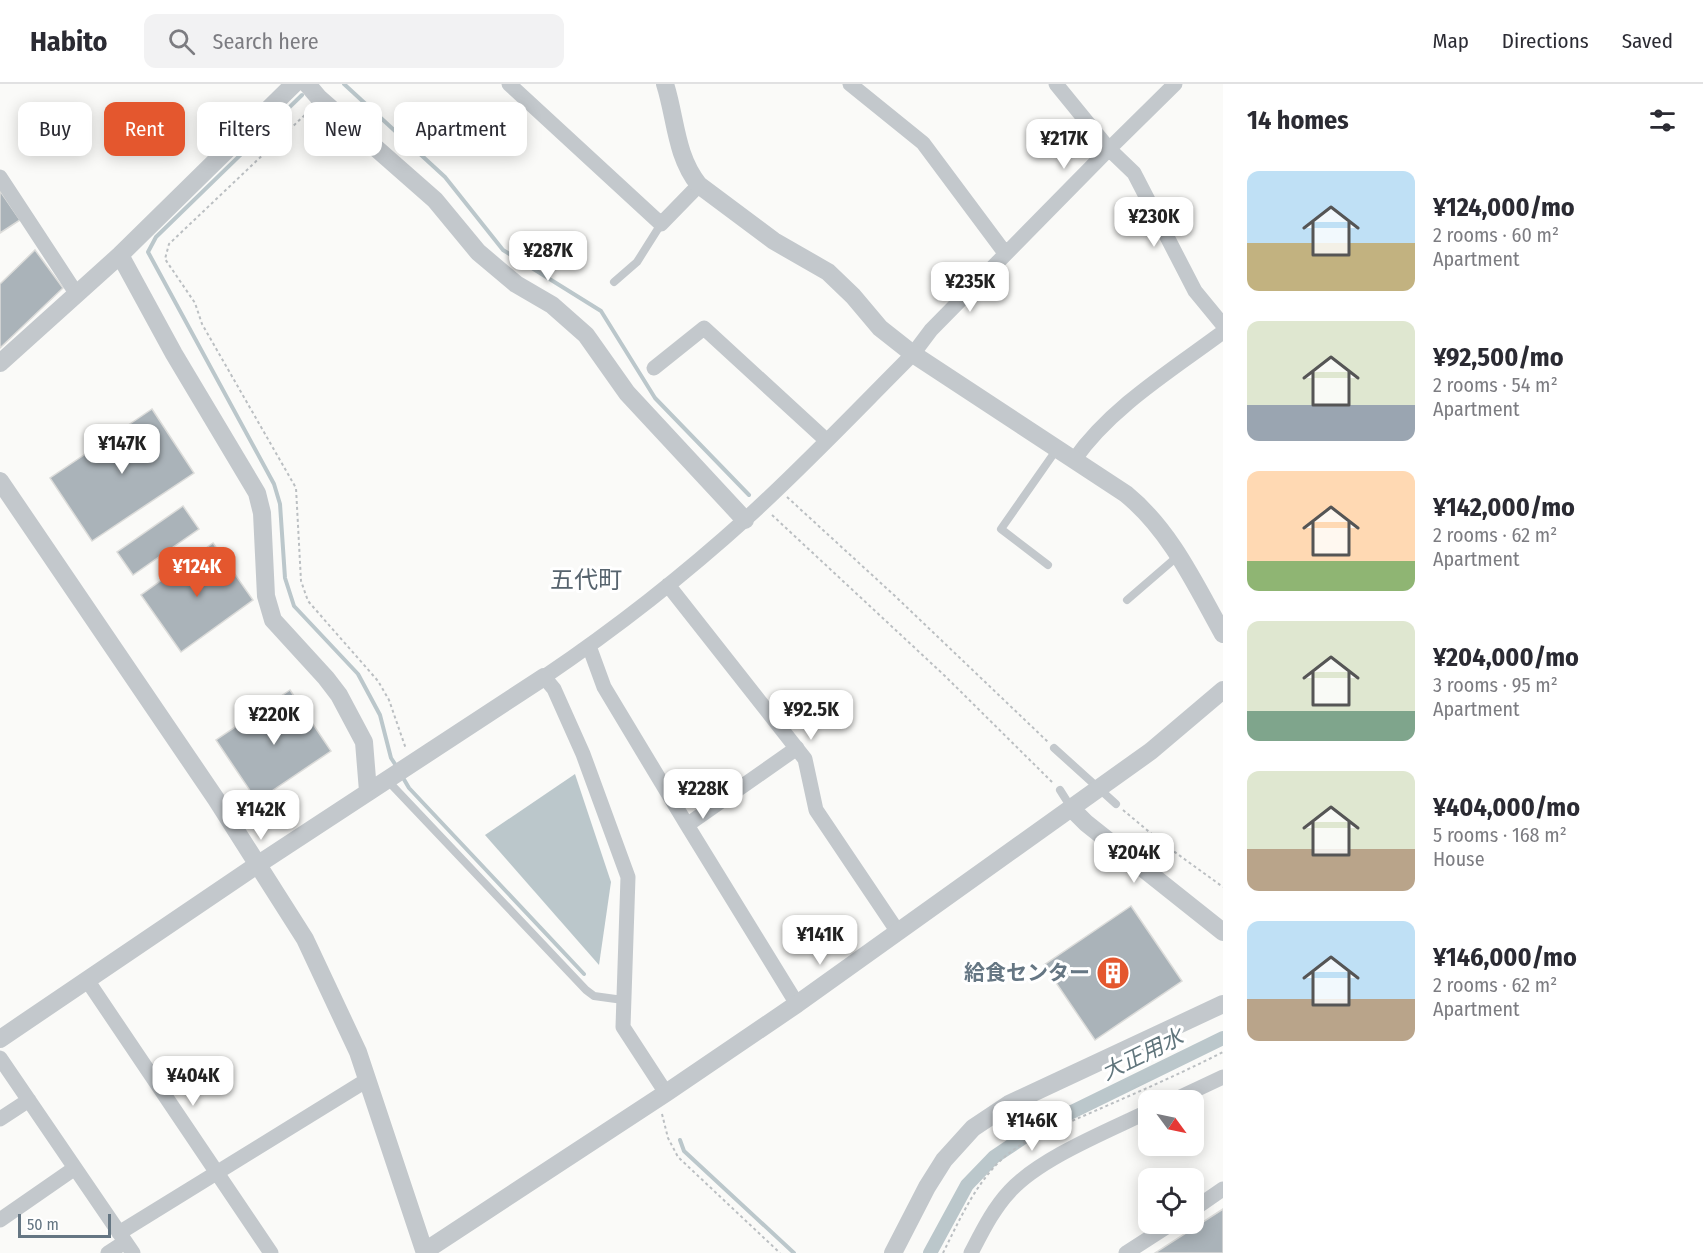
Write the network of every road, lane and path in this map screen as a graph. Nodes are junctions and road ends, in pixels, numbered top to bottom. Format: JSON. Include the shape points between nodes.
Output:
{"nodes":[{"id":1,"x":294,"y":84,"type":"edge"},
{"id":2,"x":509,"y":84,"type":"edge"},
{"id":3,"x":665,"y":84,"type":"edge"},
{"id":4,"x":850,"y":84,"type":"edge"},
{"id":5,"x":1056,"y":84,"type":"edge"},
{"id":6,"x":1175,"y":84,"type":"edge"},
{"id":7,"x":313,"y":91,"type":"edge"},
{"id":8,"x":1109,"y":149,"type":"junction"},
{"id":9,"x":0,"y":177,"type":"edge"},
{"id":10,"x":699,"y":185,"type":"junction"},
{"id":11,"x":661,"y":224,"type":"junction"},
{"id":12,"x":1005,"y":253,"type":"junction"},
{"id":13,"x":120,"y":255,"type":"junction"},
{"id":14,"x":614,"y":282,"type":"dead end"},
{"id":15,"x":76,"y":292,"type":"junction"},
{"id":16,"x":1223,"y":325,"type":"edge"},
{"id":17,"x":1223,"y":332,"type":"edge"},
{"id":18,"x":913,"y":354,"type":"junction"},
{"id":19,"x":0,"y":363,"type":"edge"},
{"id":20,"x":654,"y":368,"type":"dead end"},
{"id":21,"x":826,"y":440,"type":"junction"},
{"id":22,"x":1057,"y":449,"type":"junction"},
{"id":23,"x":1074,"y":460,"type":"junction"},
{"id":24,"x":0,"y":481,"type":"edge"},
{"id":25,"x":777,"y":488,"type":"junction"},
{"id":26,"x":761,"y":505,"type":"junction"},
{"id":27,"x":745,"y":520,"type":"junction"},
{"id":28,"x":1178,"y":555,"type":"junction"},
{"id":29,"x":1048,"y":565,"type":"dead end"},
{"id":30,"x":668,"y":585,"type":"junction"},
{"id":31,"x":1127,"y":600,"type":"dead end"},
{"id":32,"x":1223,"y":634,"type":"edge"},
{"id":33,"x":589,"y":646,"type":"junction"},
{"id":34,"x":544,"y":677,"type":"junction"},
{"id":35,"x":1223,"y":690,"type":"edge"},
{"id":36,"x":796,"y":748,"type":"junction"},
{"id":37,"x":1054,"y":748,"type":"joint"},
{"id":38,"x":412,"y":762,"type":"junction"},
{"id":39,"x":386,"y":780,"type":"junction"},
{"id":40,"x":1060,"y":790,"type":"joint"},
{"id":41,"x":1099,"y":790,"type":"junction"},
{"id":42,"x":368,"y":791,"type":"junction"},
{"id":43,"x":1116,"y":804,"type":"joint"},
{"id":44,"x":1072,"y":809,"type":"junction"},
{"id":45,"x":687,"y":825,"type":"junction"},
{"id":46,"x":257,"y":865,"type":"junction"},
{"id":47,"x":1223,"y":887,"type":"edge"},
{"id":48,"x":1223,"y":932,"type":"edge"},
{"id":49,"x":898,"y":933,"type":"junction"},
{"id":50,"x":87,"y":980,"type":"junction"},
{"id":51,"x":623,"y":1000,"type":"junction"},
{"id":52,"x":798,"y":1004,"type":"junction"},
{"id":53,"x":1223,"y":1004,"type":"edge"},
{"id":54,"x":0,"y":1039,"type":"edge"},
{"id":55,"x":0,"y":1058,"type":"edge"},
{"id":56,"x":1223,"y":1077,"type":"edge"},
{"id":57,"x":368,"y":1080,"type":"junction"},
{"id":58,"x":1195,"y":1090,"type":"edge"},
{"id":59,"x":666,"y":1093,"type":"junction"},
{"id":60,"x":28,"y":1100,"type":"junction"},
{"id":61,"x":662,"y":1113,"type":"dead end"},
{"id":62,"x":1138,"y":1117,"type":"edge"},
{"id":63,"x":0,"y":1119,"type":"edge"},
{"id":64,"x":75,"y":1168,"type":"junction"},
{"id":65,"x":217,"y":1173,"type":"junction"},
{"id":66,"x":1223,"y":1190,"type":"edge"},
{"id":67,"x":1204,"y":1202,"type":"edge"},
{"id":68,"x":0,"y":1220,"type":"edge"},
{"id":69,"x":1155,"y":1234,"type":"edge"},
{"id":70,"x":126,"y":1242,"type":"edge"},
{"id":71,"x":424,"y":1252,"type":"edge"},
{"id":72,"x":108,"y":1253,"type":"edge"},
{"id":73,"x":271,"y":1253,"type":"edge"},
{"id":74,"x":780,"y":1253,"type":"edge"},
{"id":75,"x":893,"y":1253,"type":"edge"},
{"id":76,"x":970,"y":1253,"type":"edge"},
{"id":77,"x":1126,"y":1253,"type":"edge"}],
"edges":[{"from":1,"to":13,"type":"street"},
{"from":2,"to":11,"type":"street"},
{"from":3,"to":10,"type":"street","via":[[680,152]]},
{"from":4,"to":12,"type":"street","via":[[923,143]]},
{"from":5,"to":8,"type":"street"},
{"from":6,"to":8,"type":"street"},
{"from":7,"to":27,"type":"street","via":[[435,200],[478,252],[516,284],[552,305],[586,335],[627,393]]},
{"from":7,"to":38,"type":"path","via":[[311,109],[169,243],[165,259],[195,303],[202,324],[296,488],[301,581],[308,601],[378,681]]},
{"from":8,"to":12,"type":"street"},
{"from":8,"to":16,"type":"street","via":[[1134,173],[1195,291]]},
{"from":9,"to":15,"type":"street"},
{"from":10,"to":11,"type":"street"},
{"from":10,"to":18,"type":"street","via":[[774,241],[828,272],[880,328]]},
{"from":11,"to":14,"type":"lane","via":[[637,262]]},
{"from":12,"to":18,"type":"street"},
{"from":13,"to":15,"type":"street"},
{"from":13,"to":42,"type":"street","via":[[256,493],[262,513],[266,596],[273,620],[339,695],[364,742]]},
{"from":15,"to":19,"type":"street"},
{"from":17,"to":23,"type":"street","via":[[1107,422]]},
{"from":18,"to":21,"type":"street"},
{"from":18,"to":22,"type":"street"},
{"from":20,"to":21,"type":"street","via":[[704,328]]},
{"from":21,"to":25,"type":"street"},
{"from":22,"to":23,"type":"street"},
{"from":22,"to":29,"type":"lane","via":[[1001,529]]},
{"from":23,"to":28,"type":"street","via":[[1145,510]]},
{"from":24,"to":46,"type":"street","via":[[210,789]]},
{"from":25,"to":26,"type":"street"},
{"from":25,"to":37,"type":"path"},
{"from":26,"to":27,"type":"street"},
{"from":26,"to":40,"type":"path","via":[[945,676]]},
{"from":27,"to":30,"type":"street"},
{"from":28,"to":31,"type":"lane"},
{"from":28,"to":32,"type":"street"},
{"from":30,"to":33,"type":"street"},
{"from":30,"to":36,"type":"street"},
{"from":33,"to":34,"type":"street"},
{"from":33,"to":45,"type":"street","via":[[604,687]]},
{"from":34,"to":38,"type":"street"},
{"from":34,"to":51,"type":"street","via":[[554,689],[583,754],[628,878]]},
{"from":35,"to":41,"type":"street"},
{"from":36,"to":45,"type":"street"},
{"from":36,"to":49,"type":"street","via":[[805,759],[816,810]]},
{"from":37,"to":41,"type":"lane"},
{"from":38,"to":39,"type":"street"},
{"from":39,"to":42,"type":"street"},
{"from":39,"to":51,"type":"lane","via":[[586,990],[594,996]]},
{"from":40,"to":44,"type":"lane"},
{"from":41,"to":43,"type":"lane"},
{"from":41,"to":44,"type":"street"},
{"from":42,"to":46,"type":"street"},
{"from":43,"to":47,"type":"path"},
{"from":44,"to":48,"type":"street"},
{"from":44,"to":49,"type":"street"},
{"from":45,"to":52,"type":"street"},
{"from":46,"to":50,"type":"street"},
{"from":46,"to":57,"type":"street","via":[[304,939]]},
{"from":49,"to":52,"type":"street"},
{"from":50,"to":54,"type":"street"},
{"from":50,"to":65,"type":"street"},
{"from":51,"to":59,"type":"street","via":[[625,1032]]},
{"from":52,"to":59,"type":"street"},
{"from":53,"to":75,"type":"street","via":[[1009,1104],[973,1128],[944,1160]]},
{"from":55,"to":60,"type":"street"},
{"from":56,"to":58,"type":"street"},
{"from":57,"to":65,"type":"street"},
{"from":57,"to":71,"type":"street"},
{"from":59,"to":71,"type":"street"},
{"from":60,"to":63,"type":"street"},
{"from":60,"to":64,"type":"street"},
{"from":61,"to":74,"type":"path","via":[[678,1157]]},
{"from":62,"to":76,"type":"street","via":[[1033,1170],[996,1207]]},
{"from":64,"to":68,"type":"street"},
{"from":64,"to":70,"type":"street"},
{"from":65,"to":70,"type":"street"},
{"from":65,"to":73,"type":"street"},
{"from":66,"to":67,"type":"street"},
{"from":69,"to":77,"type":"street"},
{"from":70,"to":72,"type":"street"}]}
